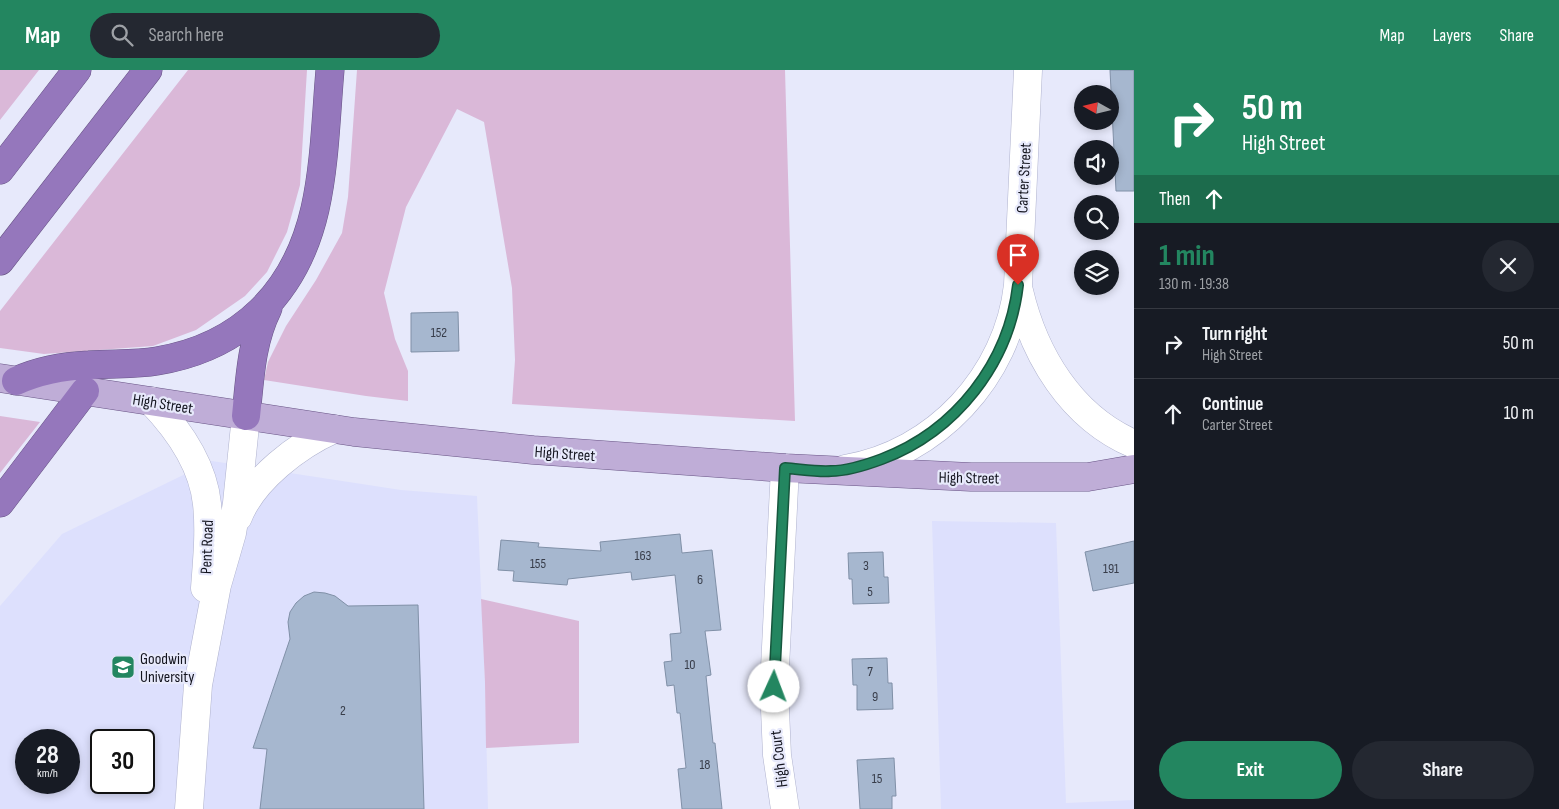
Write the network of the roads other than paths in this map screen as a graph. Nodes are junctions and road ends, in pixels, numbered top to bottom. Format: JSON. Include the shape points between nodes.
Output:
{"nodes":[{"id":1,"x":77,"y":70,"type":"edge"},
{"id":2,"x":148,"y":70,"type":"edge"},
{"id":3,"x":330,"y":70,"type":"edge"},
{"id":4,"x":1028,"y":70,"type":"edge"},
{"id":5,"x":0,"y":170,"type":"edge"},
{"id":6,"x":0,"y":261,"type":"edge"},
{"id":7,"x":1018,"y":285,"type":"junction"},
{"id":8,"x":270,"y":302,"type":"junction"},
{"id":9,"x":8,"y":380,"type":"edge"},
{"id":10,"x":85,"y":391,"type":"junction"},
{"id":11,"x":152,"y":401,"type":"junction"},
{"id":12,"x":246,"y":416,"type":"junction"},
{"id":13,"x":334,"y":429,"type":"junction"},
{"id":14,"x":1134,"y":444,"type":"edge"},
{"id":15,"x":785,"y":468,"type":"junction"},
{"id":16,"x":1134,"y":469,"type":"edge"},
{"id":17,"x":831,"y":471,"type":"junction"},
{"id":18,"x":0,"y":503,"type":"edge"},
{"id":19,"x":232,"y":532,"type":"junction"},
{"id":20,"x":196,"y":708,"type":"junction"},
{"id":21,"x":189,"y":809,"type":"edge"},
{"id":22,"x":785,"y":809,"type":"edge"}],
"edges":[{"from":1,"to":5,"type":"highway"},
{"from":2,"to":6,"type":"highway"},
{"from":3,"to":8,"type":"highway","via":[[315,209],[298,259]]},
{"from":4,"to":7,"type":"street","name":"Carter Street"},
{"from":7,"to":14,"type":"street","name":"Carter Street","via":[[1035,341],[1057,380],[1093,419]]},
{"from":7,"to":17,"type":"street","name":"Carter Street","via":[[1013,316],[1000,348],[980,384],[959,410],[931,433],[901,450],[869,463]]},
{"from":8,"to":9,"type":"highway","via":[[236,331],[190,354],[150,362],[69,367]]},
{"from":8,"to":12,"type":"highway","via":[[254,344]]},
{"from":9,"to":10,"type":"main road","name":"High Street"},
{"from":10,"to":11,"type":"main road","name":"High Street"},
{"from":10,"to":18,"type":"highway"},
{"from":11,"to":12,"type":"main road","name":"High Street"},
{"from":11,"to":20,"type":"street","name":"Pent Road","via":[[182,438],[204,485],[207,503],[208,549]]},
{"from":12,"to":13,"type":"main road","name":"High Street"},
{"from":12,"to":19,"type":"street","name":"Pent Road"},
{"from":13,"to":15,"type":"main road","name":"High Street","via":[[503,448]]},
{"from":13,"to":19,"type":"street","name":"Pent Road","via":[[298,448],[273,469],[244,504]]},
{"from":15,"to":17,"type":"main road","name":"High Street"},
{"from":15,"to":22,"type":"street","name":"High Court","via":[[774,687],[777,755]]},
{"from":16,"to":17,"type":"main road","name":"High Street","via":[[1059,478]]},
{"from":19,"to":20,"type":"street","name":"Pent Road","via":[[212,609]]},
{"from":20,"to":21,"type":"street","name":"Pent Road"}]}
